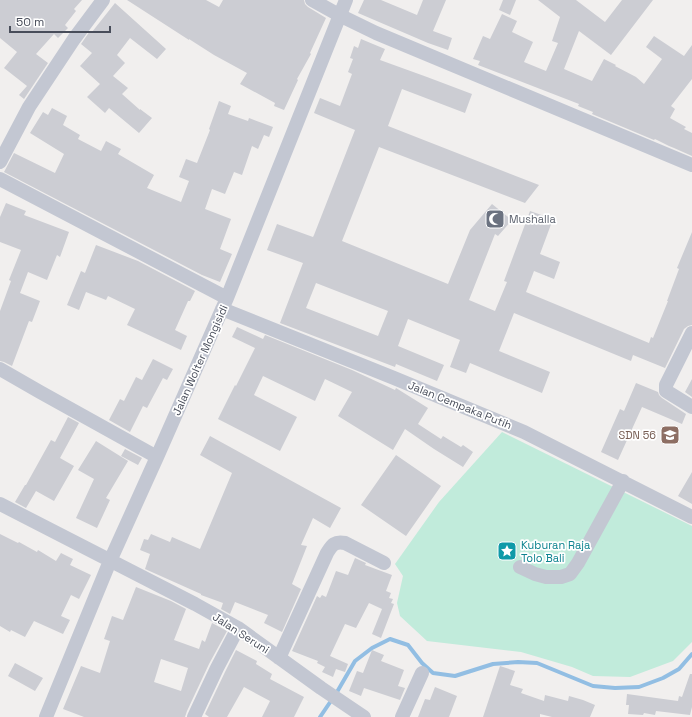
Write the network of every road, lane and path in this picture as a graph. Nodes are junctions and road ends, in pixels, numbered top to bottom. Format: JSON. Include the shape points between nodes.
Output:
{"nodes":[{"id":1,"x":103,"y":0,"type":"edge"},
{"id":2,"x":312,"y":0,"type":"edge"},
{"id":3,"x":346,"y":0,"type":"edge"},
{"id":4,"x":339,"y":15,"type":"junction"},
{"id":5,"x":0,"y":162,"type":"edge"},
{"id":6,"x":692,"y":165,"type":"edge"},
{"id":7,"x":0,"y":179,"type":"edge"},
{"id":8,"x":224,"y":303,"type":"junction"},
{"id":9,"x":692,"y":333,"type":"edge"},
{"id":10,"x":0,"y":369,"type":"edge"},
{"id":11,"x":692,"y":407,"type":"edge"},
{"id":12,"x":158,"y":457,"type":"junction"},
{"id":13,"x":623,"y":481,"type":"junction"},
{"id":14,"x":0,"y":504,"type":"edge"},
{"id":15,"x":692,"y":516,"type":"edge"},
{"id":16,"x":110,"y":561,"type":"junction"},
{"id":17,"x":384,"y":563,"type":"dead end"},
{"id":18,"x":520,"y":567,"type":"dead end"},
{"id":19,"x":238,"y":628,"type":"junction"},
{"id":20,"x":279,"y":658,"type":"junction"},
{"id":21,"x":422,"y":673,"type":"dead end"},
{"id":22,"x":46,"y":717,"type":"edge"},
{"id":23,"x":194,"y":717,"type":"edge"},
{"id":24,"x":364,"y":717,"type":"edge"},
{"id":25,"x":402,"y":717,"type":"edge"}],
"edges":[{"from":1,"to":5,"type":"street","via":[[29,107]]},
{"from":2,"to":4,"type":"street"},
{"from":3,"to":4,"type":"street","name":"Jalan Wolter Mongisidi"},
{"from":4,"to":6,"type":"street","via":[[383,36]]},
{"from":4,"to":8,"type":"street","name":"Jalan Wolter Mongisidi"},
{"from":7,"to":8,"type":"street","name":"Jalan Cempaka Putih"},
{"from":8,"to":12,"type":"street","name":"Jalan Wolter Mongisidi"},
{"from":8,"to":13,"type":"street","name":"Jalan Cempaka Putih","via":[[386,375],[524,432]]},
{"from":9,"to":11,"type":"street","via":[[665,388]]},
{"from":10,"to":12,"type":"street"},
{"from":12,"to":16,"type":"street","name":"Jalan Wolter Mongisidi"},
{"from":13,"to":15,"type":"street","name":"Jalan Cempaka Putih"},
{"from":13,"to":18,"type":"street","via":[[570,574],[546,577]]},
{"from":14,"to":16,"type":"street","name":"Jalan Seruni"},
{"from":16,"to":19,"type":"street","name":"Jalan Seruni"},
{"from":16,"to":22,"type":"street","name":"Jalan Wolter Mongisidi"},
{"from":17,"to":20,"type":"street","via":[[345,543],[332,545]]},
{"from":19,"to":20,"type":"street","name":"Jalan Seruni"},
{"from":19,"to":23,"type":"street"},
{"from":20,"to":24,"type":"street","name":"Jalan Seruni"},
{"from":21,"to":25,"type":"street"}]}
